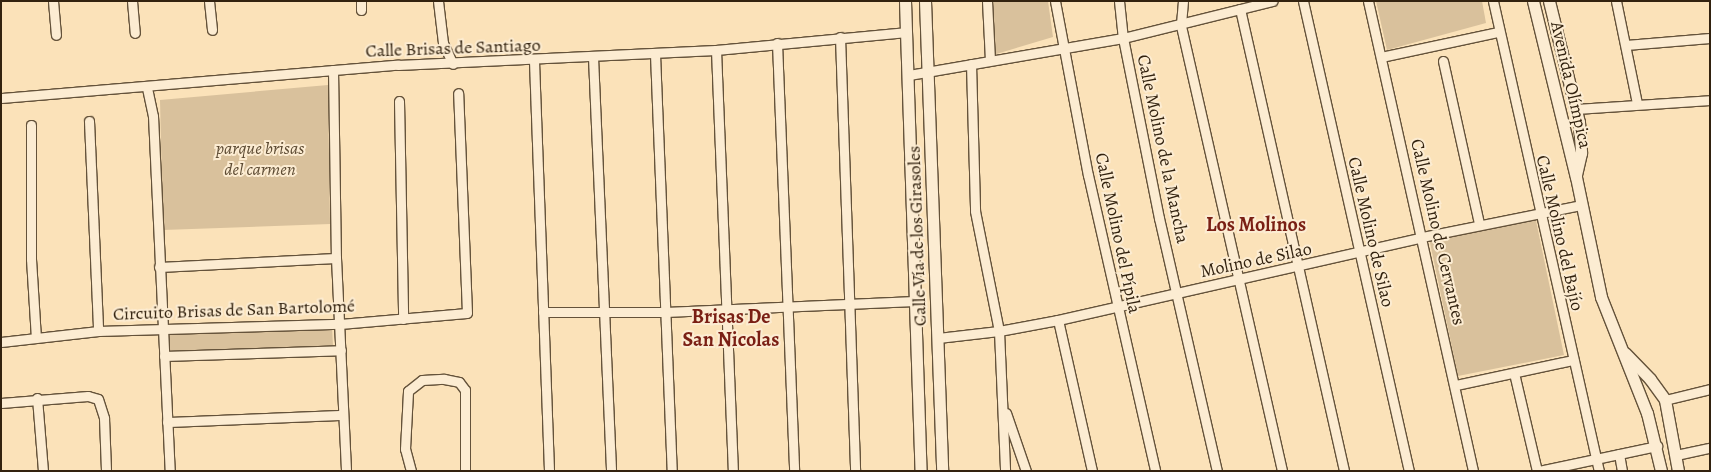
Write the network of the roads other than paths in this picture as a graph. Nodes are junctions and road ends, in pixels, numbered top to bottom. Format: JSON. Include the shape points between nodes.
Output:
{"nodes":[{"id":1,"x":53,"y":1,"type":"edge"},
{"id":2,"x":132,"y":1,"type":"edge"},
{"id":3,"x":209,"y":1,"type":"edge"},
{"id":4,"x":438,"y":1,"type":"edge"},
{"id":5,"x":905,"y":1,"type":"edge"},
{"id":6,"x":925,"y":1,"type":"edge"},
{"id":7,"x":987,"y":1,"type":"edge"},
{"id":8,"x":1055,"y":1,"type":"edge"},
{"id":9,"x":1119,"y":1,"type":"edge"},
{"id":10,"x":1183,"y":1,"type":"edge"},
{"id":11,"x":1272,"y":1,"type":"edge"},
{"id":12,"x":1303,"y":1,"type":"edge"},
{"id":13,"x":1368,"y":1,"type":"edge"},
{"id":14,"x":1493,"y":1,"type":"edge"},
{"id":15,"x":1533,"y":1,"type":"edge"},
{"id":16,"x":1549,"y":1,"type":"edge"},
{"id":17,"x":1616,"y":1,"type":"edge"},
{"id":18,"x":1240,"y":9,"type":"junction"},
{"id":19,"x":1181,"y":26,"type":"junction"},
{"id":20,"x":212,"y":30,"type":"dead end"},
{"id":21,"x":906,"y":32,"type":"junction"},
{"id":22,"x":1498,"y":32,"type":"junction"},
{"id":23,"x":135,"y":33,"type":"dead end"},
{"id":24,"x":56,"y":35,"type":"dead end"},
{"id":25,"x":840,"y":37,"type":"junction"},
{"id":26,"x":1123,"y":38,"type":"junction"},
{"id":27,"x":1710,"y":38,"type":"edge"},
{"id":28,"x":778,"y":43,"type":"junction"},
{"id":29,"x":1626,"y":45,"type":"junction"},
{"id":30,"x":1063,"y":49,"type":"junction"},
{"id":31,"x":716,"y":50,"type":"junction"},
{"id":32,"x":655,"y":54,"type":"junction"},
{"id":33,"x":1381,"y":56,"type":"junction"},
{"id":34,"x":593,"y":57,"type":"junction"},
{"id":35,"x":990,"y":60,"type":"junction"},
{"id":36,"x":534,"y":61,"type":"junction"},
{"id":37,"x":1442,"y":61,"type":"dead end"},
{"id":38,"x":453,"y":64,"type":"junction"},
{"id":39,"x":971,"y":64,"type":"junction"},
{"id":40,"x":333,"y":70,"type":"junction"},
{"id":41,"x":930,"y":73,"type":"junction"},
{"id":42,"x":909,"y":75,"type":"junction"},
{"id":43,"x":147,"y":88,"type":"junction"},
{"id":44,"x":458,"y":93,"type":"dead end"},
{"id":45,"x":1,"y":98,"type":"edge"},
{"id":46,"x":1710,"y":100,"type":"edge"},
{"id":47,"x":399,"y":101,"type":"dead end"},
{"id":48,"x":1637,"y":103,"type":"junction"},
{"id":49,"x":1576,"y":108,"type":"junction"},
{"id":50,"x":88,"y":121,"type":"dead end"},
{"id":51,"x":31,"y":125,"type":"dead end"},
{"id":52,"x":1576,"y":177,"type":"junction"},
{"id":53,"x":1580,"y":205,"type":"junction"},
{"id":54,"x":1538,"y":212,"type":"junction"},
{"id":55,"x":1479,"y":224,"type":"junction"},
{"id":56,"x":1422,"y":236,"type":"junction"},
{"id":57,"x":1359,"y":253,"type":"junction"},
{"id":58,"x":336,"y":258,"type":"junction"},
{"id":59,"x":159,"y":267,"type":"junction"},
{"id":60,"x":1298,"y":268,"type":"junction"},
{"id":61,"x":1239,"y":279,"type":"junction"},
{"id":62,"x":1178,"y":294,"type":"junction"},
{"id":63,"x":915,"y":301,"type":"junction"},
{"id":64,"x":851,"y":304,"type":"junction"},
{"id":65,"x":788,"y":305,"type":"junction"},
{"id":66,"x":727,"y":308,"type":"junction"},
{"id":67,"x":1118,"y":308,"type":"junction"},
{"id":68,"x":543,"y":312,"type":"junction"},
{"id":69,"x":603,"y":312,"type":"junction"},
{"id":70,"x":665,"y":312,"type":"junction"},
{"id":71,"x":403,"y":319,"type":"junction"},
{"id":72,"x":1058,"y":320,"type":"junction"},
{"id":73,"x":340,"y":324,"type":"junction"},
{"id":74,"x":162,"y":329,"type":"junction"},
{"id":75,"x":98,"y":331,"type":"junction"},
{"id":76,"x":999,"y":331,"type":"junction"},
{"id":77,"x":36,"y":338,"type":"junction"},
{"id":78,"x":938,"y":338,"type":"junction"},
{"id":79,"x":1,"y":342,"type":"edge"},
{"id":80,"x":1619,"y":346,"type":"junction"},
{"id":81,"x":341,"y":350,"type":"junction"},
{"id":82,"x":164,"y":356,"type":"junction"},
{"id":83,"x":1573,"y":360,"type":"junction"},
{"id":84,"x":1514,"y":373,"type":"junction"},
{"id":85,"x":1456,"y":385,"type":"junction"},
{"id":86,"x":1710,"y":389,"type":"edge"},
{"id":87,"x":37,"y":398,"type":"junction"},
{"id":88,"x":1665,"y":400,"type":"junction"},
{"id":89,"x":1,"y":403,"type":"edge"},
{"id":90,"x":1003,"y":406,"type":"junction"},
{"id":91,"x":342,"y":415,"type":"junction"},
{"id":92,"x":167,"y":422,"type":"junction"},
{"id":93,"x":1657,"y":446,"type":"junction"},
{"id":94,"x":1710,"y":448,"type":"edge"},
{"id":95,"x":1619,"y":454,"type":"junction"},
{"id":96,"x":1676,"y":455,"type":"junction"},
{"id":97,"x":1597,"y":460,"type":"junction"},
{"id":98,"x":43,"y":471,"type":"edge"},
{"id":99,"x":106,"y":471,"type":"edge"},
{"id":100,"x":170,"y":471,"type":"edge"},
{"id":101,"x":346,"y":471,"type":"edge"},
{"id":102,"x":411,"y":471,"type":"edge"},
{"id":103,"x":465,"y":471,"type":"edge"},
{"id":104,"x":548,"y":471,"type":"edge"},
{"id":105,"x":611,"y":471,"type":"edge"},
{"id":106,"x":672,"y":471,"type":"edge"},
{"id":107,"x":733,"y":471,"type":"edge"},
{"id":108,"x":794,"y":471,"type":"edge"},
{"id":109,"x":855,"y":471,"type":"edge"},
{"id":110,"x":921,"y":471,"type":"edge"},
{"id":111,"x":942,"y":471,"type":"edge"},
{"id":112,"x":1005,"y":471,"type":"edge"},
{"id":113,"x":1026,"y":471,"type":"edge"},
{"id":114,"x":1092,"y":471,"type":"edge"},
{"id":115,"x":1155,"y":471,"type":"edge"},
{"id":116,"x":1217,"y":471,"type":"edge"},
{"id":117,"x":1282,"y":471,"type":"edge"},
{"id":118,"x":1344,"y":471,"type":"edge"},
{"id":119,"x":1409,"y":471,"type":"edge"},
{"id":120,"x":1473,"y":471,"type":"edge"},
{"id":121,"x":1538,"y":471,"type":"edge"},
{"id":122,"x":1599,"y":471,"type":"edge"},
{"id":123,"x":1622,"y":471,"type":"edge"},
{"id":124,"x":1661,"y":471,"type":"edge"},
{"id":125,"x":1678,"y":471,"type":"edge"}],
"edges":[{"from":1,"to":24,"type":"street"},
{"from":2,"to":23,"type":"street"},
{"from":3,"to":20,"type":"street"},
{"from":4,"to":38,"type":"street","via":[[443,43]]},
{"from":5,"to":21,"type":"street","name":"Calle Vía de los Girasoles"},
{"from":6,"to":41,"type":"street","name":"Calle Vía de los Girasoles"},
{"from":7,"to":35,"type":"street"},
{"from":8,"to":30,"type":"street","name":"Calle Molino del Pípila"},
{"from":9,"to":26,"type":"street","name":"Calle Molino de la Mancha"},
{"from":10,"to":19,"type":"street"},
{"from":11,"to":18,"type":"street"},
{"from":12,"to":57,"type":"street","name":"Calle Molino de Silao"},
{"from":13,"to":33,"type":"street","name":"Calle Molino de Cervantes"},
{"from":14,"to":22,"type":"street","name":"Calle Molino del Bajío"},
{"from":15,"to":52,"type":"street","name":"Avenida Olímpica"},
{"from":16,"to":49,"type":"street","name":"Avenida Olímpica"},
{"from":17,"to":29,"type":"street"},
{"from":18,"to":19,"type":"street"},
{"from":18,"to":60,"type":"street"},
{"from":19,"to":26,"type":"street"},
{"from":19,"to":61,"type":"street"},
{"from":21,"to":25,"type":"street","name":"Calle Brisas de Santiago"},
{"from":21,"to":42,"type":"street","name":"Calle Vía de los Girasoles"},
{"from":22,"to":33,"type":"street"},
{"from":22,"to":54,"type":"street","name":"Calle Molino del Bajío"},
{"from":25,"to":28,"type":"street","name":"Calle Brisas de Santiago"},
{"from":25,"to":64,"type":"street"},
{"from":26,"to":30,"type":"street"},
{"from":26,"to":62,"type":"street","name":"Calle Molino de la Mancha"},
{"from":27,"to":29,"type":"street"},
{"from":28,"to":31,"type":"street","name":"Calle Brisas de Santiago"},
{"from":28,"to":65,"type":"street"},
{"from":29,"to":48,"type":"street"},
{"from":30,"to":35,"type":"street"},
{"from":30,"to":67,"type":"street","name":"Calle Molino del Pípila"},
{"from":31,"to":32,"type":"street","name":"Calle Brisas de Santiago"},
{"from":31,"to":66,"type":"street"},
{"from":32,"to":34,"type":"street","name":"Calle Brisas de Santiago"},
{"from":32,"to":70,"type":"street"},
{"from":33,"to":56,"type":"street","name":"Calle Molino de Cervantes"},
{"from":34,"to":36,"type":"street","name":"Calle Brisas de Santiago"},
{"from":34,"to":69,"type":"street"},
{"from":35,"to":39,"type":"street"},
{"from":36,"to":38,"type":"street","name":"Calle Brisas de Santiago"},
{"from":36,"to":68,"type":"street"},
{"from":37,"to":55,"type":"street"},
{"from":38,"to":40,"type":"street","name":"Calle Brisas de Santiago"},
{"from":39,"to":41,"type":"street"},
{"from":39,"to":76,"type":"street","via":[[975,211]]},
{"from":40,"to":43,"type":"street","name":"Calle Brisas de Santiago"},
{"from":40,"to":58,"type":"street"},
{"from":41,"to":42,"type":"street"},
{"from":41,"to":78,"type":"street","name":"Calle Vía de los Girasoles"},
{"from":42,"to":63,"type":"street","name":"Calle Vía de los Girasoles"},
{"from":43,"to":45,"type":"street","name":"Calle Brisas de Santiago"},
{"from":43,"to":59,"type":"street","via":[[153,116]]},
{"from":44,"to":71,"type":"street","name":"Circuito Brisas de San Bartolomé","via":[[468,313]]},
{"from":46,"to":48,"type":"street"},
{"from":47,"to":71,"type":"street"},
{"from":48,"to":49,"type":"street"},
{"from":49,"to":52,"type":"street","name":"Avenida Olímpica","via":[[1581,153]]},
{"from":50,"to":75,"type":"street"},
{"from":51,"to":77,"type":"street","via":[[31,260]]},
{"from":52,"to":53,"type":"street","name":"Avenida Olímpica"},
{"from":53,"to":54,"type":"street","name":"Molino de Silao"},
{"from":53,"to":80,"type":"street","name":"Avenida Olímpica","via":[[1601,297]]},
{"from":54,"to":55,"type":"street","name":"Molino de Silao"},
{"from":54,"to":83,"type":"street","name":"Calle Molino del Bajío"},
{"from":55,"to":56,"type":"street","name":"Molino de Silao"},
{"from":56,"to":57,"type":"street","name":"Molino de Silao"},
{"from":56,"to":85,"type":"street","name":"Calle Molino de Cervantes"},
{"from":57,"to":60,"type":"street","name":"Molino de Silao"},
{"from":57,"to":119,"type":"street","name":"Calle Molino de Silao"},
{"from":58,"to":59,"type":"street"},
{"from":58,"to":73,"type":"street"},
{"from":59,"to":74,"type":"street"},
{"from":60,"to":61,"type":"street","name":"Molino de Silao"},
{"from":60,"to":118,"type":"street"},
{"from":61,"to":62,"type":"street","name":"Molino de Silao"},
{"from":61,"to":117,"type":"street"},
{"from":62,"to":67,"type":"street","name":"Molino de Silao"},
{"from":62,"to":116,"type":"street","name":"Calle Molino de la Mancha"},
{"from":63,"to":64,"type":"street"},
{"from":63,"to":110,"type":"street","name":"Calle Vía de los Girasoles"},
{"from":64,"to":65,"type":"street"},
{"from":64,"to":109,"type":"street"},
{"from":65,"to":66,"type":"street"},
{"from":65,"to":108,"type":"street"},
{"from":66,"to":70,"type":"street"},
{"from":66,"to":107,"type":"street"},
{"from":67,"to":72,"type":"street","name":"Molino de Silao"},
{"from":67,"to":115,"type":"street","name":"Calle Molino del Pípila"},
{"from":68,"to":69,"type":"street"},
{"from":68,"to":104,"type":"street"},
{"from":69,"to":70,"type":"street"},
{"from":69,"to":105,"type":"street"},
{"from":70,"to":106,"type":"street"},
{"from":71,"to":73,"type":"street","name":"Circuito Brisas de San Bartolomé"},
{"from":72,"to":76,"type":"street","name":"Molino de Silao"},
{"from":72,"to":114,"type":"street"},
{"from":73,"to":74,"type":"street","name":"Circuito Brisas de San Bartolomé"},
{"from":73,"to":81,"type":"street"},
{"from":74,"to":75,"type":"street","name":"Circuito Brisas de San Bartolomé"},
{"from":74,"to":82,"type":"street"},
{"from":75,"to":77,"type":"street","name":"Circuito Brisas de San Bartolomé"},
{"from":76,"to":78,"type":"street","name":"Molino de Silao"},
{"from":76,"to":90,"type":"street"},
{"from":77,"to":79,"type":"street","name":"Circuito Brisas de San Bartolomé"},
{"from":78,"to":111,"type":"street","name":"Calle Vía de los Girasoles"},
{"from":80,"to":88,"type":"street","name":"Avenida Olímpica"},
{"from":80,"to":93,"type":"street","name":"Avenida Olímpica"},
{"from":81,"to":82,"type":"street"},
{"from":81,"to":91,"type":"street"},
{"from":82,"to":92,"type":"street"},
{"from":83,"to":84,"type":"street"},
{"from":83,"to":97,"type":"street","name":"Calle Molino del Bajío"},
{"from":84,"to":85,"type":"street"},
{"from":84,"to":121,"type":"street"},
{"from":85,"to":120,"type":"street","name":"Calle Molino de Cervantes"},
{"from":86,"to":88,"type":"street"},
{"from":87,"to":89,"type":"street"},
{"from":87,"to":98,"type":"street"},
{"from":87,"to":99,"type":"street","via":[[88,396],[100,401]]},
{"from":88,"to":96,"type":"street","name":"Avenida Olímpica"},
{"from":90,"to":112,"type":"street"},
{"from":90,"to":113,"type":"street"},
{"from":91,"to":92,"type":"street"},
{"from":91,"to":101,"type":"street"},
{"from":92,"to":100,"type":"street"},
{"from":93,"to":95,"type":"street"},
{"from":93,"to":124,"type":"street","name":"Avenida Olímpica"},
{"from":94,"to":96,"type":"street"},
{"from":95,"to":97,"type":"street"},
{"from":95,"to":123,"type":"street"},
{"from":96,"to":125,"type":"street","name":"Avenida Olímpica"},
{"from":97,"to":121,"type":"street"},
{"from":97,"to":122,"type":"street","name":"Calle Molino del Bajío"},
{"from":102,"to":103,"type":"street","via":[[405,450],[408,391],[422,380],[444,379],[459,382],[465,390]]}]}
